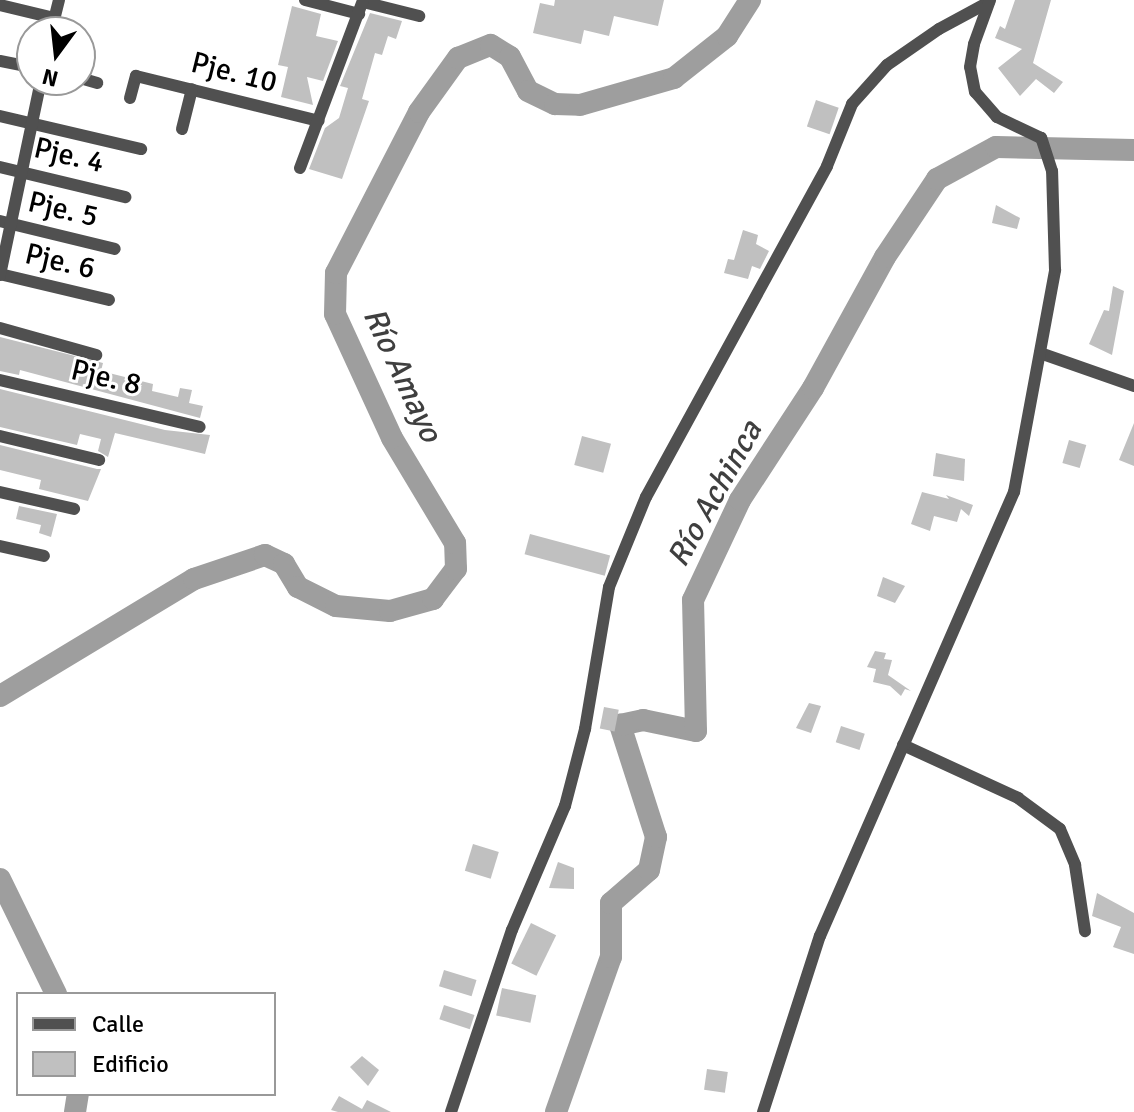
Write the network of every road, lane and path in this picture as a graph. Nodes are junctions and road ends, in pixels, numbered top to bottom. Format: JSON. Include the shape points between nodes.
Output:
{"nodes":[{"id":1,"x":305,"y":0,"type":"edge"},
{"id":2,"x":990,"y":1,"type":"edge"},
{"id":3,"x":0,"y":5,"type":"edge"},
{"id":4,"x":362,"y":5,"type":"edge"},
{"id":5,"x":46,"y":16,"type":"edge"},
{"id":6,"x":419,"y":16,"type":"dead end"},
{"id":7,"x":192,"y":89,"type":"junction"},
{"id":8,"x":38,"y":96,"type":"edge"},
{"id":9,"x":130,"y":98,"type":"dead end"},
{"id":10,"x":0,"y":116,"type":"edge"},
{"id":11,"x":319,"y":121,"type":"junction"},
{"id":12,"x":32,"y":123,"type":"junction"},
{"id":13,"x":182,"y":129,"type":"dead end"},
{"id":14,"x":141,"y":149,"type":"dead end"},
{"id":15,"x":0,"y":167,"type":"edge"},
{"id":16,"x":300,"y":168,"type":"dead end"},
{"id":17,"x":23,"y":172,"type":"junction"},
{"id":18,"x":125,"y":197,"type":"dead end"},
{"id":19,"x":5,"y":222,"type":"edge"},
{"id":20,"x":115,"y":249,"type":"dead end"},
{"id":21,"x":0,"y":275,"type":"edge"},
{"id":22,"x":109,"y":300,"type":"dead end"},
{"id":23,"x":0,"y":328,"type":"edge"},
{"id":24,"x":1040,"y":353,"type":"junction"},
{"id":25,"x":96,"y":355,"type":"dead end"},
{"id":26,"x":0,"y":380,"type":"edge"},
{"id":27,"x":1134,"y":386,"type":"edge"},
{"id":28,"x":200,"y":427,"type":"dead end"},
{"id":29,"x":0,"y":436,"type":"edge"},
{"id":30,"x":99,"y":460,"type":"dead end"},
{"id":31,"x":0,"y":492,"type":"edge"},
{"id":32,"x":74,"y":509,"type":"dead end"},
{"id":33,"x":0,"y":546,"type":"edge"},
{"id":34,"x":44,"y":556,"type":"dead end"},
{"id":35,"x":903,"y":745,"type":"junction"},
{"id":36,"x":1085,"y":931,"type":"dead end"},
{"id":37,"x":451,"y":1112,"type":"edge"},
{"id":38,"x":763,"y":1112,"type":"edge"}],
"edges":[{"from":1,"to":4,"type":"street"},
{"from":2,"to":24,"type":"street","via":[[972,56],[975,92],[997,117],[1041,138],[1052,171],[1055,270]]},
{"from":2,"to":37,"type":"street","via":[[887,65],[852,104],[827,166],[646,497],[609,587],[585,729],[565,806],[512,930]]},
{"from":3,"to":5,"type":"street"},
{"from":4,"to":6,"type":"street"},
{"from":4,"to":11,"type":"street"},
{"from":7,"to":9,"type":"street","name":"Pje. 10","via":[[136,76]]},
{"from":7,"to":11,"type":"street","name":"Pje. 10"},
{"from":7,"to":13,"type":"street"},
{"from":8,"to":12,"type":"street"},
{"from":10,"to":12,"type":"street"},
{"from":11,"to":16,"type":"street"},
{"from":12,"to":14,"type":"street"},
{"from":12,"to":17,"type":"street"},
{"from":15,"to":17,"type":"street","name":"Pje. 4"},
{"from":17,"to":18,"type":"street","name":"Pje. 4"},
{"from":17,"to":19,"type":"street"},
{"from":19,"to":20,"type":"street","name":"Pje. 5"},
{"from":19,"to":21,"type":"street"},
{"from":21,"to":22,"type":"street","name":"Pje. 6"},
{"from":23,"to":25,"type":"street"},
{"from":24,"to":27,"type":"street"},
{"from":24,"to":35,"type":"street","via":[[1014,492]]},
{"from":26,"to":28,"type":"street","name":"Pje. 8"},
{"from":29,"to":30,"type":"street"},
{"from":31,"to":32,"type":"street"},
{"from":33,"to":34,"type":"street"},
{"from":35,"to":36,"type":"street","via":[[1018,798],[1060,829],[1075,865]]},
{"from":35,"to":38,"type":"street","via":[[820,936]]}]}
